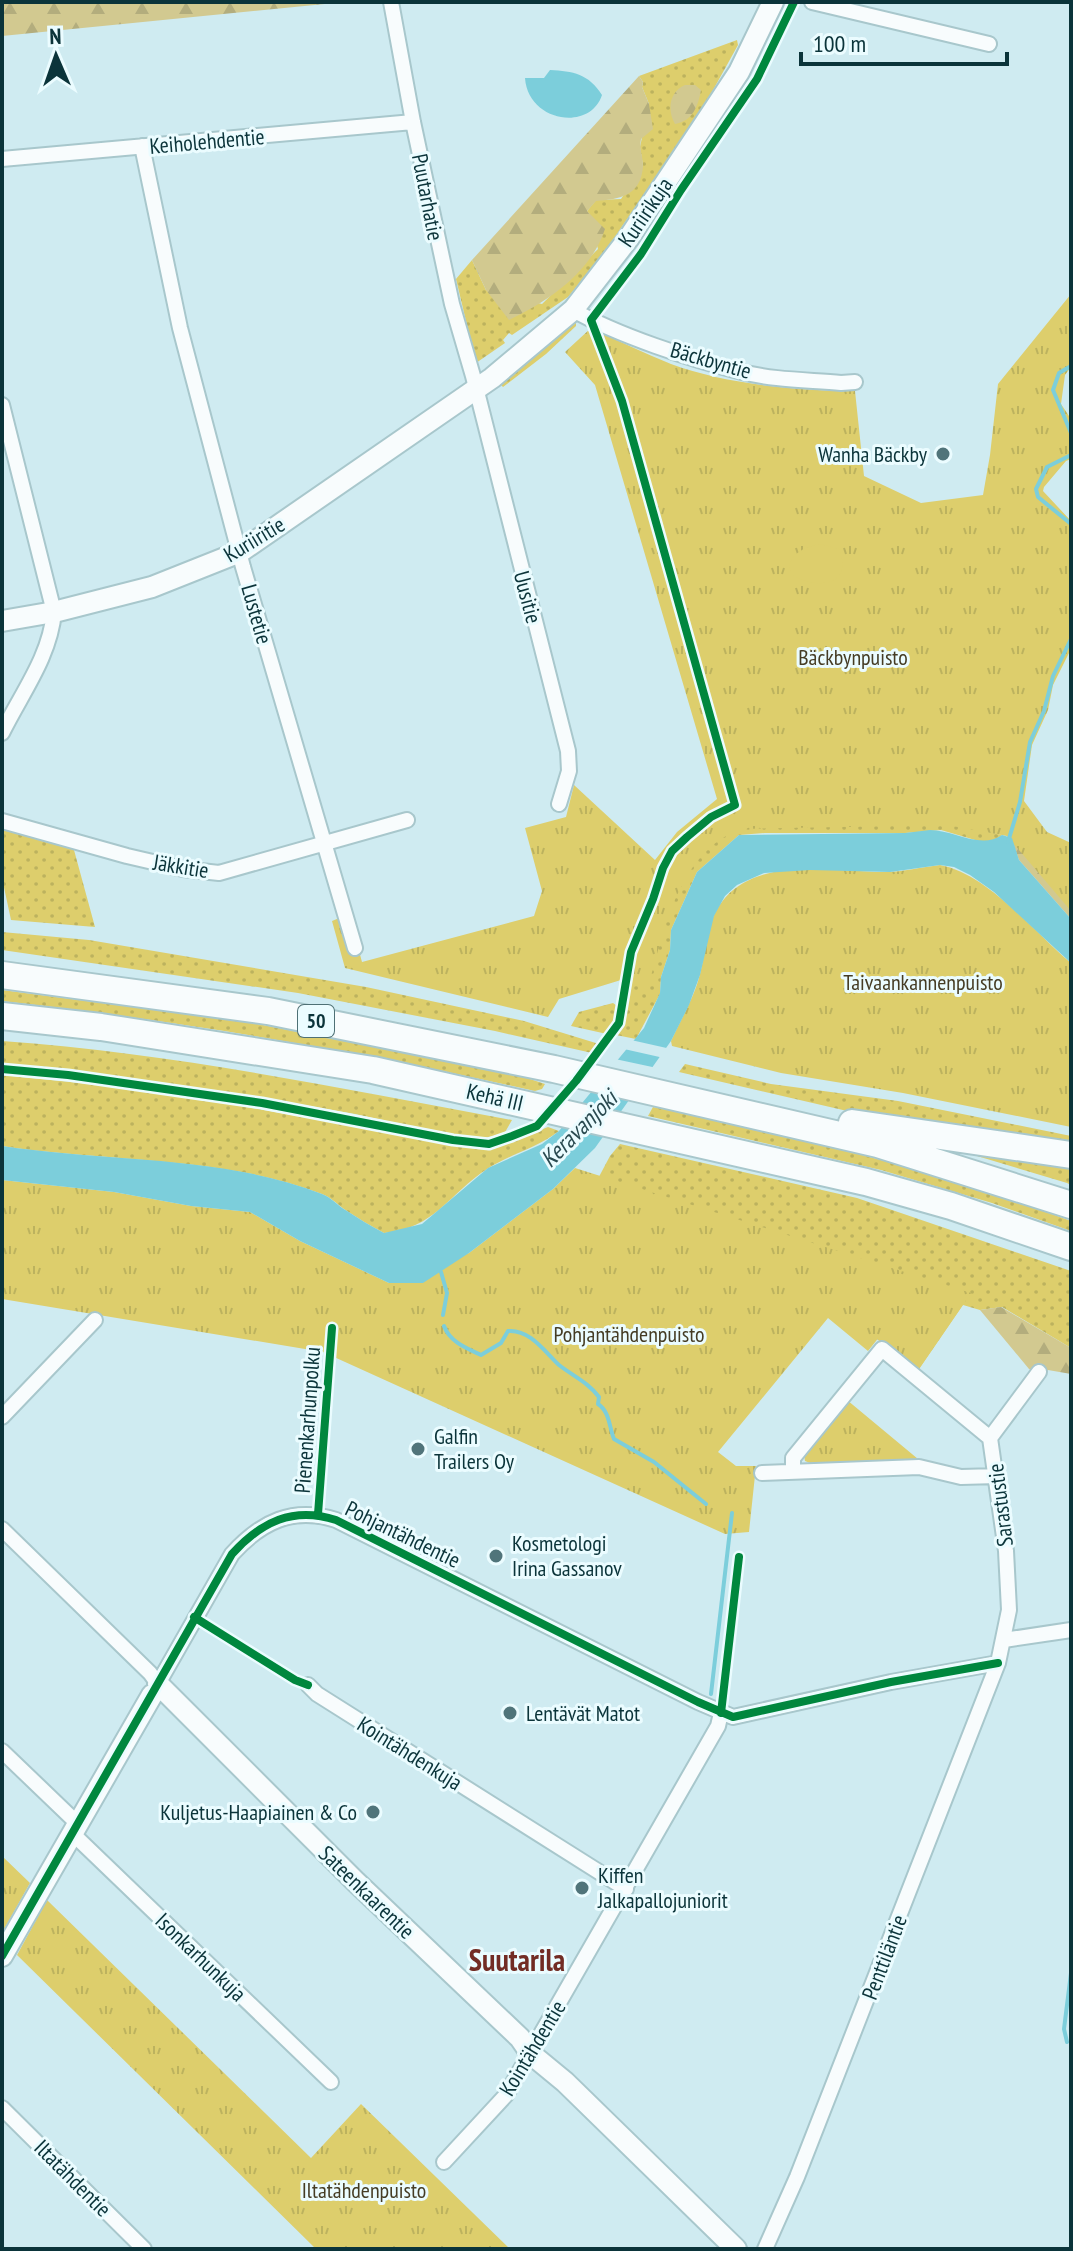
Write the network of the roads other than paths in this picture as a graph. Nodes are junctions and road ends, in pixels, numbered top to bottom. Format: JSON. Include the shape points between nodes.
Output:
{"nodes":[{"id":1,"x":391,"y":2,"type":"edge"},
{"id":2,"x":773,"y":2,"type":"edge"},
{"id":3,"x":812,"y":2,"type":"edge"},
{"id":4,"x":989,"y":44,"type":"dead end"},
{"id":5,"x":413,"y":122,"type":"junction"},
{"id":6,"x":142,"y":146,"type":"junction"},
{"id":7,"x":2,"y":159,"type":"edge"},
{"id":8,"x":573,"y":310,"type":"junction"},
{"id":9,"x":855,"y":382,"type":"dead end"},
{"id":10,"x":476,"y":389,"type":"junction"},
{"id":11,"x":2,"y":405,"type":"edge"},
{"id":12,"x":240,"y":552,"type":"junction"},
{"id":13,"x":54,"y":612,"type":"junction"},
{"id":14,"x":2,"y":621,"type":"edge"},
{"id":15,"x":2,"y":733,"type":"edge"},
{"id":16,"x":559,"y":804,"type":"dead end"},
{"id":17,"x":407,"y":820,"type":"dead end"},
{"id":18,"x":2,"y":821,"type":"edge"},
{"id":19,"x":323,"y":844,"type":"junction"},
{"id":20,"x":355,"y":948,"type":"dead end"},
{"id":21,"x":2,"y":960,"type":"edge"},
{"id":22,"x":2,"y":975,"type":"edge"},
{"id":23,"x":77,"y":984,"type":"junction"},
{"id":24,"x":2,"y":1016,"type":"edge"},
{"id":25,"x":101,"y":1027,"type":"junction"},
{"id":26,"x":2,"y":1030,"type":"edge"},
{"id":27,"x":737,"y":1110,"type":"junction"},
{"id":28,"x":1071,"y":1155,"type":"edge"},
{"id":29,"x":1071,"y":1205,"type":"edge"},
{"id":30,"x":1071,"y":1247,"type":"edge"},
{"id":31,"x":95,"y":1320,"type":"dead end"},
{"id":32,"x":1039,"y":1372,"type":"dead end"},
{"id":33,"x":2,"y":1417,"type":"edge"},
{"id":34,"x":990,"y":1438,"type":"junction"},
{"id":35,"x":793,"y":1471,"type":"junction"},
{"id":36,"x":762,"y":1473,"type":"dead end"},
{"id":37,"x":997,"y":1476,"type":"junction"},
{"id":38,"x":2,"y":1529,"type":"edge"},
{"id":39,"x":1071,"y":1630,"type":"edge"},
{"id":40,"x":1004,"y":1640,"type":"junction"},
{"id":41,"x":998,"y":1663,"type":"junction"},
{"id":42,"x":308,"y":1685,"type":"dead end"},
{"id":43,"x":155,"y":1690,"type":"junction"},
{"id":44,"x":721,"y":1713,"type":"junction"},
{"id":45,"x":2,"y":1751,"type":"edge"},
{"id":46,"x":74,"y":1828,"type":"junction"},
{"id":47,"x":626,"y":1889,"type":"junction"},
{"id":48,"x":2,"y":1956,"type":"edge"},
{"id":49,"x":531,"y":2054,"type":"junction"},
{"id":50,"x":331,"y":2082,"type":"dead end"},
{"id":51,"x":2,"y":2108,"type":"edge"},
{"id":52,"x":444,"y":2162,"type":"dead end"},
{"id":53,"x":144,"y":2249,"type":"edge"},
{"id":54,"x":736,"y":2249,"type":"edge"},
{"id":55,"x":765,"y":2249,"type":"edge"}],
"edges":[{"from":1,"to":5,"type":"street","name":"Puutarhatie"},
{"from":2,"to":8,"type":"street","name":"Kuriirikuja","via":[[739,72],[628,239]]},
{"from":3,"to":4,"type":"street"},
{"from":5,"to":6,"type":"street","name":"Keiholehdentie"},
{"from":5,"to":10,"type":"street","name":"Puutarhatie"},
{"from":6,"to":7,"type":"street","name":"Keiholehdentie"},
{"from":6,"to":12,"type":"street","name":"Lustetie","via":[[179,325]]},
{"from":8,"to":9,"type":"street","name":"Bäckbyntie","via":[[745,373]]},
{"from":8,"to":10,"type":"street","name":"Kuriirikuja"},
{"from":10,"to":12,"type":"street","name":"Kuriiritie"},
{"from":10,"to":16,"type":"street","name":"Uusitie","via":[[568,751],[569,771]]},
{"from":11,"to":13,"type":"street"},
{"from":12,"to":13,"type":"street","name":"Kuriiritie","via":[[152,587]]},
{"from":12,"to":19,"type":"street","name":"Lustetie"},
{"from":13,"to":14,"type":"street","name":"Kuriiritie"},
{"from":13,"to":15,"type":"street","via":[[44,654]]},
{"from":17,"to":19,"type":"street","name":"Jäkkitie"},
{"from":18,"to":19,"type":"street","name":"Jäkkitie","via":[[202,872],[219,873]]},
{"from":19,"to":20,"type":"street","name":"Lustetie"},
{"from":21,"to":23,"type":"highway"},
{"from":22,"to":23,"type":"highway","name":"Kehä III","number":"50"},
{"from":23,"to":27,"type":"highway","name":"Kehä III","number":"50","via":[[268,1011]]},
{"from":24,"to":25,"type":"highway","name":"Kehä III","number":"50"},
{"from":25,"to":26,"type":"highway"},
{"from":25,"to":30,"type":"highway","name":"Kehä III","number":"50","via":[[373,1070],[655,1132],[866,1182]]},
{"from":27,"to":28,"type":"highway"},
{"from":27,"to":29,"type":"highway","name":"Kehä III","number":"50","via":[[878,1144]]},
{"from":31,"to":33,"type":"street"},
{"from":32,"to":34,"type":"street"},
{"from":34,"to":35,"type":"street","name":"Sarastustie","via":[[882,1349],[793,1458]]},
{"from":34,"to":37,"type":"street","name":"Sarastustie"},
{"from":35,"to":36,"type":"street"},
{"from":35,"to":37,"type":"street","via":[[919,1467],[961,1477]]},
{"from":37,"to":40,"type":"street","name":"Sarastustie","via":[[1009,1610]]},
{"from":38,"to":43,"type":"street","name":"Sateenkaarentie","via":[[150,1673]]},
{"from":39,"to":40,"type":"street"},
{"from":40,"to":41,"type":"street","name":"Sarastustie"},
{"from":41,"to":44,"type":"street","name":"Pohjantähdentie","via":[[733,1717]]},
{"from":41,"to":55,"type":"street","name":"Penttiläntie"},
{"from":42,"to":47,"type":"street","name":"Kointähdenkuja"},
{"from":43,"to":44,"type":"street","name":"Pohjantähdentie","via":[[232,1554],[262,1528],[307,1513],[336,1520]]},
{"from":43,"to":46,"type":"street","name":"Pohjantähdentie"},
{"from":43,"to":49,"type":"street","name":"Sateenkaarentie"},
{"from":44,"to":47,"type":"street","name":"Kointähdentie"},
{"from":45,"to":46,"type":"street","name":"Isonkarhunkuja"},
{"from":46,"to":48,"type":"street","name":"Pohjantähdentie"},
{"from":46,"to":50,"type":"street","name":"Isonkarhunkuja"},
{"from":47,"to":49,"type":"street","name":"Kointähdentie"},
{"from":49,"to":52,"type":"street","name":"Kointähdentie","via":[[506,2095]]},
{"from":49,"to":54,"type":"street","name":"Sateenkaarentie"},
{"from":51,"to":53,"type":"street","name":"Iltatähdentie"}]}
